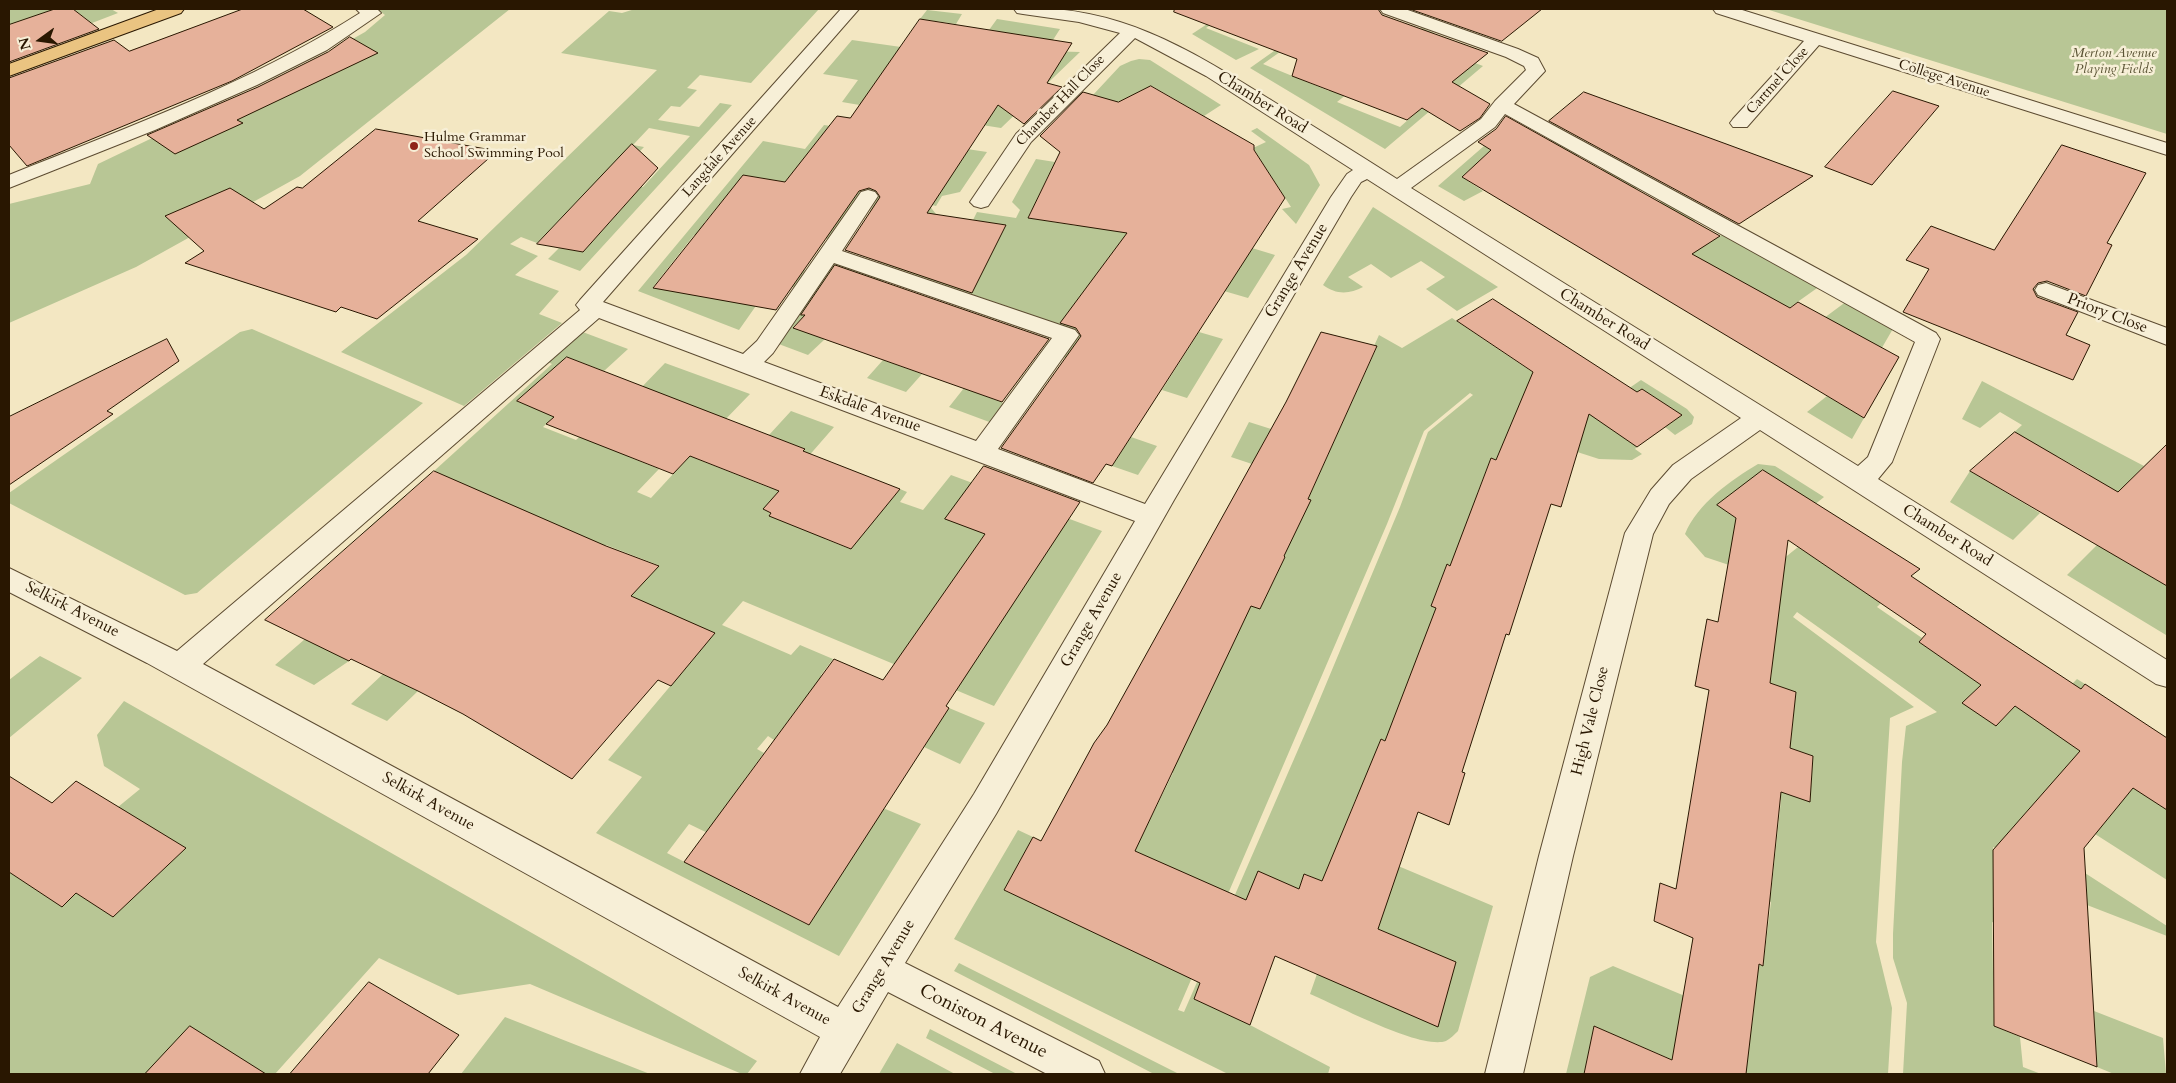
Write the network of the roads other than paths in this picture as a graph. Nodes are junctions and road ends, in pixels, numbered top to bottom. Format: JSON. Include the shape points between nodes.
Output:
{"nodes":[{"id":1,"x":175,"y":9,"type":"edge"},
{"id":2,"x":365,"y":9,"type":"edge"},
{"id":3,"x":850,"y":9,"type":"edge"},
{"id":4,"x":1023,"y":9,"type":"edge"},
{"id":5,"x":1390,"y":9,"type":"edge"},
{"id":6,"x":1722,"y":9,"type":"edge"},
{"id":7,"x":1132,"y":31,"type":"junction"},
{"id":8,"x":1816,"y":38,"type":"junction"},
{"id":9,"x":9,"y":70,"type":"edge"},
{"id":10,"x":1502,"y":105,"type":"junction"},
{"id":11,"x":1740,"y":123,"type":"dead end"},
{"id":12,"x":2167,"y":150,"type":"edge"},
{"id":13,"x":1368,"y":170,"type":"junction"},
{"id":14,"x":9,"y":182,"type":"edge"},
{"id":15,"x":1397,"y":188,"type":"junction"},
{"id":16,"x":868,"y":196,"type":"dead end"},
{"id":17,"x":982,"y":202,"type":"dead end"},
{"id":18,"x":829,"y":254,"type":"junction"},
{"id":19,"x":2046,"y":290,"type":"dead end"},
{"id":20,"x":592,"y":306,"type":"junction"},
{"id":21,"x":2167,"y":337,"type":"edge"},
{"id":22,"x":748,"y":364,"type":"junction"},
{"id":23,"x":1759,"y":418,"type":"junction"},
{"id":24,"x":982,"y":452,"type":"junction"},
{"id":25,"x":1860,"y":480,"type":"junction"},
{"id":26,"x":1152,"y":517,"type":"junction"},
{"id":27,"x":9,"y":579,"type":"edge"},
{"id":28,"x":180,"y":666,"type":"junction"},
{"id":29,"x":2167,"y":675,"type":"edge"},
{"id":30,"x":881,"y":970,"type":"junction"},
{"id":31,"x":846,"y":1030,"type":"junction"},
{"id":32,"x":819,"y":1074,"type":"edge"},
{"id":33,"x":1086,"y":1074,"type":"edge"},
{"id":34,"x":1504,"y":1074,"type":"edge"}],
"edges":[{"from":1,"to":9,"type":"main road"},
{"from":2,"to":14,"type":"street","via":[[372,13],[321,46],[250,81]]},
{"from":3,"to":20,"type":"street","name":"Langdale Avenue"},
{"from":4,"to":7,"type":"street","name":"Chamber Road","via":[[1092,20]]},
{"from":5,"to":10,"type":"street","via":[[1512,52],[1531,62],[1536,71]]},
{"from":6,"to":8,"type":"street","name":"College Avenue"},
{"from":7,"to":13,"type":"street","name":"Chamber Road","via":[[1213,72]]},
{"from":7,"to":17,"type":"street","name":"Chamber Hall Close","via":[[1023,138]]},
{"from":8,"to":11,"type":"street","name":"Cartmel Close"},
{"from":8,"to":12,"type":"street","name":"College Avenue"},
{"from":10,"to":15,"type":"street","via":[[1488,123]]},
{"from":10,"to":25,"type":"street","via":[[1928,339],[1879,462]]},
{"from":13,"to":15,"type":"street","name":"Chamber Road"},
{"from":13,"to":26,"type":"street","name":"Grange Avenue","via":[[1354,178],[1341,197]]},
{"from":15,"to":23,"type":"street","name":"Chamber Road"},
{"from":16,"to":18,"type":"street"},
{"from":18,"to":22,"type":"street","via":[[765,347]]},
{"from":18,"to":24,"type":"street","via":[[1067,335]]},
{"from":19,"to":21,"type":"street","name":"Priory Close"},
{"from":20,"to":22,"type":"street","name":"Eskdale Avenue"},
{"from":20,"to":28,"type":"street","name":"Langdale Avenue"},
{"from":22,"to":24,"type":"street","name":"Eskdale Avenue"},
{"from":23,"to":25,"type":"street","name":"Chamber Road"},
{"from":23,"to":34,"type":"street","name":"High Vale Close","via":[[1682,472],[1660,497],[1638,533]]},
{"from":24,"to":26,"type":"street","name":"Eskdale Avenue"},
{"from":25,"to":29,"type":"street","name":"Chamber Road"},
{"from":26,"to":30,"type":"street","name":"Grange Avenue","via":[[985,804]]},
{"from":27,"to":28,"type":"street","name":"Selkirk Avenue"},
{"from":28,"to":31,"type":"street","name":"Selkirk Avenue"},
{"from":30,"to":31,"type":"street","name":"Grange Avenue"},
{"from":30,"to":33,"type":"street","name":"Coniston Avenue"},
{"from":31,"to":32,"type":"street","name":"Grange Avenue"}]}
